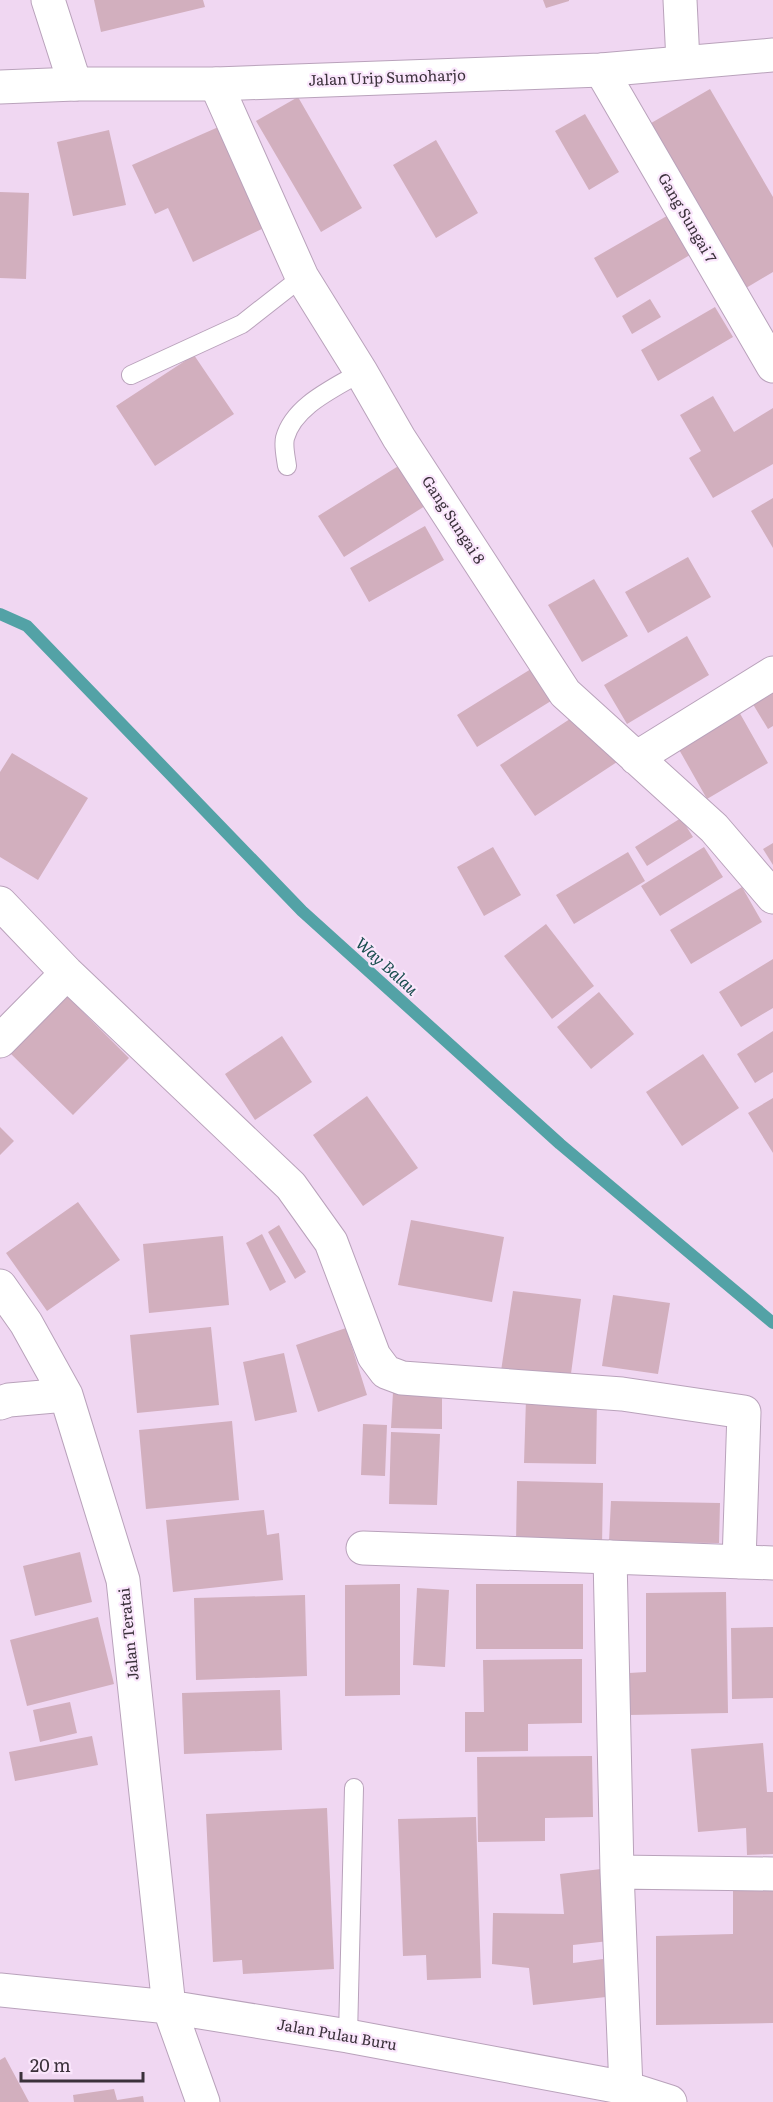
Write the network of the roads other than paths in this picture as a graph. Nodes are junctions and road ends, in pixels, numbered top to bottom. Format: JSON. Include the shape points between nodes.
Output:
{"nodes":[{"id":1,"x":48,"y":0,"type":"edge"},
{"id":2,"x":680,"y":0,"type":"edge"},
{"id":3,"x":773,"y":56,"type":"edge"},
{"id":4,"x":683,"y":62,"type":"junction"},
{"id":5,"x":601,"y":70,"type":"junction"},
{"id":6,"x":75,"y":84,"type":"junction"},
{"id":7,"x":216,"y":84,"type":"junction"},
{"id":8,"x":0,"y":87,"type":"edge"},
{"id":9,"x":302,"y":277,"type":"junction"},
{"id":10,"x":773,"y":366,"type":"edge"},
{"id":11,"x":361,"y":372,"type":"junction"},
{"id":12,"x":131,"y":375,"type":"dead end"},
{"id":13,"x":287,"y":466,"type":"dead end"},
{"id":14,"x":773,"y":673,"type":"edge"},
{"id":15,"x":636,"y":758,"type":"junction"},
{"id":16,"x":773,"y":897,"type":"edge"},
{"id":17,"x":0,"y":903,"type":"edge"},
{"id":18,"x":67,"y":973,"type":"junction"},
{"id":19,"x":0,"y":1041,"type":"edge"},
{"id":20,"x":0,"y":1286,"type":"edge"},
{"id":21,"x":66,"y":1395,"type":"junction"},
{"id":22,"x":0,"y":1403,"type":"edge"},
{"id":23,"x":363,"y":1548,"type":"dead end"},
{"id":24,"x":610,"y":1557,"type":"junction"},
{"id":25,"x":739,"y":1562,"type":"junction"},
{"id":26,"x":773,"y":1563,"type":"edge"},
{"id":27,"x":354,"y":1788,"type":"dead end"},
{"id":28,"x":618,"y":1872,"type":"junction"},
{"id":29,"x":773,"y":1874,"type":"edge"},
{"id":30,"x":0,"y":1990,"type":"edge"},
{"id":31,"x":169,"y":2007,"type":"junction"},
{"id":32,"x":348,"y":2036,"type":"junction"},
{"id":33,"x":626,"y":2088,"type":"junction"},
{"id":34,"x":203,"y":2102,"type":"edge"},
{"id":35,"x":670,"y":2102,"type":"edge"}],
"edges":[{"from":1,"to":6,"type":"street"},
{"from":2,"to":4,"type":"street"},
{"from":3,"to":4,"type":"street","name":"Jalan Urip Sumoharjo"},
{"from":4,"to":5,"type":"street","name":"Jalan Urip Sumoharjo"},
{"from":5,"to":7,"type":"street","name":"Jalan Urip Sumoharjo"},
{"from":5,"to":10,"type":"street","name":"Gang Sungai 7"},
{"from":6,"to":7,"type":"street","name":"Jalan Urip Sumoharjo"},
{"from":6,"to":8,"type":"street","name":"Jalan Urip Sumoharjo"},
{"from":7,"to":9,"type":"street","name":"Gang Sungai 8"},
{"from":9,"to":11,"type":"street","name":"Gang Sungai 8"},
{"from":9,"to":12,"type":"lane","via":[[242,324]]},
{"from":11,"to":13,"type":"lane","via":[[297,414],[285,439]]},
{"from":11,"to":15,"type":"street","name":"Gang Sungai 8","via":[[399,438],[565,693]]},
{"from":14,"to":15,"type":"street"},
{"from":15,"to":16,"type":"street","name":"Gang Sungai 8","via":[[714,828]]},
{"from":17,"to":18,"type":"street"},
{"from":18,"to":19,"type":"street"},
{"from":18,"to":25,"type":"street","via":[[291,1186],[331,1242],[374,1356],[386,1372],[402,1378],[622,1394],[744,1412]]},
{"from":20,"to":21,"type":"street","name":"Jalan Teratai","via":[[26,1323]]},
{"from":21,"to":22,"type":"street"},
{"from":21,"to":31,"type":"street","name":"Jalan Teratai","via":[[123,1580]]},
{"from":23,"to":24,"type":"street"},
{"from":24,"to":25,"type":"street"},
{"from":24,"to":28,"type":"street"},
{"from":25,"to":26,"type":"street"},
{"from":27,"to":32,"type":"lane"},
{"from":28,"to":29,"type":"street"},
{"from":28,"to":33,"type":"street"},
{"from":30,"to":31,"type":"street","name":"Jalan Pulau Buru"},
{"from":31,"to":32,"type":"street","name":"Jalan Pulau Buru"},
{"from":31,"to":34,"type":"street","name":"Jalan Teratai"},
{"from":32,"to":33,"type":"street","name":"Jalan Pulau Buru"},
{"from":33,"to":35,"type":"street","name":"Jalan Pulau Buru"}]}
